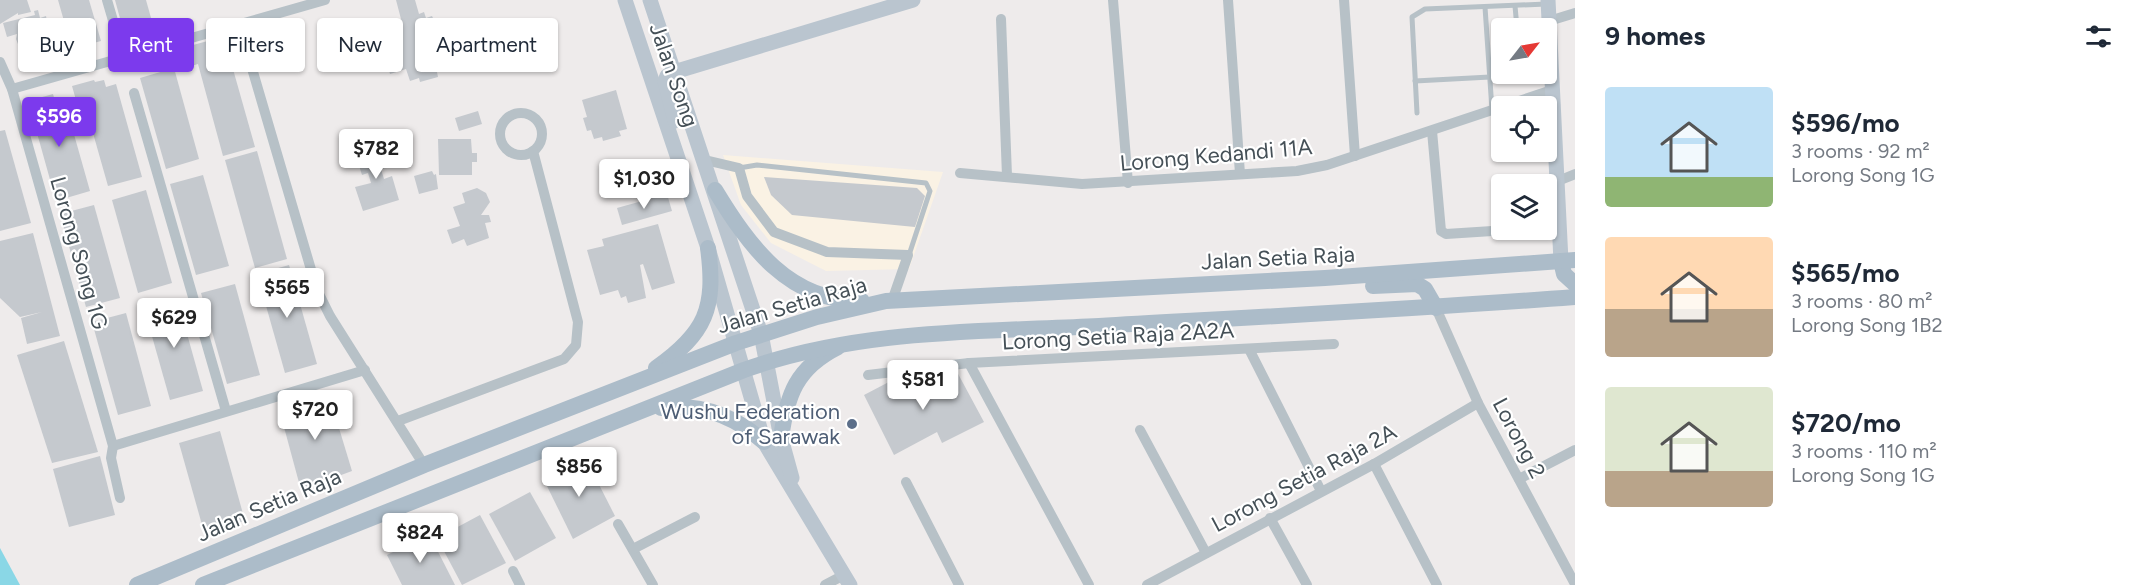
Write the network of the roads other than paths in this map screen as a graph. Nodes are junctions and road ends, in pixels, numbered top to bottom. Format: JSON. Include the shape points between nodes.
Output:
{"nodes":[{"id":1,"x":107,"y":0,"type":"edge"},
{"id":2,"x":325,"y":0,"type":"edge"},
{"id":3,"x":625,"y":0,"type":"edge"},
{"id":4,"x":650,"y":0,"type":"edge"},
{"id":5,"x":913,"y":0,"type":"edge"},
{"id":6,"x":1113,"y":0,"type":"edge"},
{"id":7,"x":1228,"y":0,"type":"edge"},
{"id":8,"x":1344,"y":0,"type":"edge"},
{"id":9,"x":1548,"y":2,"type":"edge"},
{"id":10,"x":1515,"y":6,"type":"junction"},
{"id":11,"x":1485,"y":7,"type":"junction"},
{"id":12,"x":1575,"y":13,"type":"edge"},
{"id":13,"x":112,"y":18,"type":"edge"},
{"id":14,"x":260,"y":18,"type":"edge"},
{"id":15,"x":1516,"y":18,"type":"edge"},
{"id":16,"x":1549,"y":18,"type":"edge"},
{"id":17,"x":1557,"y":19,"type":"edge"},
{"id":18,"x":1001,"y":20,"type":"dead end"},
{"id":19,"x":0,"y":62,"type":"edge"},
{"id":20,"x":108,"y":62,"type":"edge"},
{"id":21,"x":253,"y":72,"type":"edge"},
{"id":22,"x":674,"y":72,"type":"junction"},
{"id":23,"x":1490,"y":76,"type":"junction"},
{"id":24,"x":1414,"y":81,"type":"junction"},
{"id":25,"x":1552,"y":84,"type":"edge"},
{"id":26,"x":12,"y":89,"type":"junction"},
{"id":27,"x":1552,"y":90,"type":"junction"},
{"id":28,"x":134,"y":93,"type":"dead end"},
{"id":29,"x":1491,"y":96,"type":"edge"},
{"id":30,"x":1534,"y":96,"type":"edge"},
{"id":31,"x":1491,"y":110,"type":"edge"},
{"id":32,"x":1417,"y":112,"type":"dead end"},
{"id":33,"x":1432,"y":130,"type":"junction"},
{"id":34,"x":533,"y":151,"type":"junction"},
{"id":35,"x":1355,"y":156,"type":"junction"},
{"id":36,"x":705,"y":160,"type":"junction"},
{"id":37,"x":739,"y":168,"type":"junction"},
{"id":38,"x":960,"y":173,"type":"dead end"},
{"id":39,"x":683,"y":174,"type":"junction"},
{"id":40,"x":1240,"y":174,"type":"junction"},
{"id":41,"x":1575,"y":174,"type":"edge"},
{"id":42,"x":1007,"y":176,"type":"junction"},
{"id":43,"x":1558,"y":181,"type":"junction"},
{"id":44,"x":1128,"y":183,"type":"junction"},
{"id":45,"x":715,"y":190,"type":"junction"},
{"id":46,"x":1491,"y":231,"type":"edge"},
{"id":47,"x":708,"y":248,"type":"junction"},
{"id":48,"x":908,"y":255,"type":"junction"},
{"id":49,"x":1568,"y":261,"type":"edge"},
{"id":50,"x":1325,"y":278,"type":"junction"},
{"id":51,"x":1575,"y":284,"type":"edge"},
{"id":52,"x":1575,"y":297,"type":"edge"},
{"id":53,"x":889,"y":301,"type":"junction"},
{"id":54,"x":1436,"y":308,"type":"junction"},
{"id":55,"x":761,"y":334,"type":"junction"},
{"id":56,"x":852,"y":341,"type":"junction"},
{"id":57,"x":736,"y":343,"type":"junction"},
{"id":58,"x":1335,"y":344,"type":"dead end"},
{"id":59,"x":1249,"y":349,"type":"junction"},
{"id":60,"x":768,"y":361,"type":"junction"},
{"id":61,"x":969,"y":363,"type":"junction"},
{"id":62,"x":365,"y":370,"type":"junction"},
{"id":63,"x":744,"y":370,"type":"junction"},
{"id":64,"x":868,"y":375,"type":"dead end"},
{"id":65,"x":633,"y":383,"type":"junction"},
{"id":66,"x":1478,"y":404,"type":"junction"},
{"id":67,"x":226,"y":411,"type":"junction"},
{"id":68,"x":643,"y":411,"type":"junction"},
{"id":69,"x":398,"y":421,"type":"junction"},
{"id":70,"x":1140,"y":430,"type":"dead end"},
{"id":71,"x":781,"y":438,"type":"junction"},
{"id":72,"x":764,"y":442,"type":"junction"},
{"id":73,"x":113,"y":446,"type":"junction"},
{"id":74,"x":1575,"y":450,"type":"edge"},
{"id":75,"x":1374,"y":464,"type":"junction"},
{"id":76,"x":424,"y":465,"type":"junction"},
{"id":77,"x":1519,"y":479,"type":"junction"},
{"id":78,"x":906,"y":482,"type":"dead end"},
{"id":79,"x":1322,"y":491,"type":"junction"},
{"id":80,"x":120,"y":498,"type":"dead end"},
{"id":81,"x":798,"y":498,"type":"junction"},
{"id":82,"x":695,"y":517,"type":"dead end"},
{"id":83,"x":1270,"y":518,"type":"junction"},
{"id":84,"x":618,"y":524,"type":"dead end"},
{"id":85,"x":633,"y":549,"type":"junction"},
{"id":86,"x":1206,"y":553,"type":"junction"},
{"id":87,"x":513,"y":571,"type":"dead end"},
{"id":88,"x":847,"y":580,"type":"edge"},
{"id":89,"x":1166,"y":580,"type":"edge"},
{"id":90,"x":1575,"y":584,"type":"edge"},
{"id":91,"x":137,"y":585,"type":"edge"},
{"id":92,"x":203,"y":585,"type":"edge"},
{"id":93,"x":520,"y":585,"type":"edge"},
{"id":94,"x":653,"y":585,"type":"edge"},
{"id":95,"x":825,"y":585,"type":"edge"},
{"id":96,"x":959,"y":585,"type":"edge"},
{"id":97,"x":1089,"y":585,"type":"edge"},
{"id":98,"x":1147,"y":585,"type":"edge"},
{"id":99,"x":1307,"y":585,"type":"edge"},
{"id":100,"x":1437,"y":585,"type":"edge"}],
"edges":[{"from":1,"to":13,"type":"street"},
{"from":2,"to":14,"type":"street"},
{"from":3,"to":39,"type":"street","name":"Jalan Song"},
{"from":4,"to":22,"type":"street","name":"Jalan Song"},
{"from":5,"to":22,"type":"street"},
{"from":6,"to":44,"type":"street"},
{"from":7,"to":40,"type":"street"},
{"from":8,"to":35,"type":"street"},
{"from":9,"to":10,"type":"lane"},
{"from":9,"to":16,"type":"street"},
{"from":10,"to":11,"type":"lane"},
{"from":10,"to":15,"type":"lane"},
{"from":11,"to":23,"type":"lane"},
{"from":11,"to":24,"type":"lane","via":[[1425,9],[1412,17]]},
{"from":12,"to":17,"type":"street"},
{"from":18,"to":42,"type":"street"},
{"from":19,"to":26,"type":"street","name":"Lorong Song 1G"},
{"from":20,"to":26,"type":"street"},
{"from":21,"to":62,"type":"street","via":[[317,290]]},
{"from":22,"to":36,"type":"street","name":"Jalan Song"},
{"from":22,"to":39,"type":"street","via":[[665,81]]},
{"from":23,"to":24,"type":"lane"},
{"from":23,"to":29,"type":"lane"},
{"from":24,"to":32,"type":"lane"},
{"from":25,"to":27,"type":"street"},
{"from":26,"to":73,"type":"street","name":"Lorong Song 1G"},
{"from":27,"to":30,"type":"street","name":"Lorong Kedandi 11A"},
{"from":27,"to":43,"type":"street"},
{"from":28,"to":67,"type":"street"},
{"from":31,"to":33,"type":"street","name":"Lorong Kedandi 11A"},
{"from":33,"to":35,"type":"street","name":"Lorong Kedandi 11A"},
{"from":33,"to":46,"type":"street","via":[[1441,231]]},
{"from":34,"to":34,"type":"street","via":[[515,154],[504,146],[501,126],[509,116],[526,113],[538,120],[541,140]]},
{"from":34,"to":69,"type":"street","via":[[578,322],[576,345],[564,359]]},
{"from":35,"to":40,"type":"street","name":"Lorong Kedandi 11A","via":[[1297,171]]},
{"from":36,"to":37,"type":"street"},
{"from":36,"to":45,"type":"street","name":"Jalan Song"},
{"from":37,"to":48,"type":"street","via":[[747,196],[774,232],[827,252]]},
{"from":37,"to":48,"type":"lane","via":[[757,165],[926,183],[930,191]]},
{"from":38,"to":42,"type":"street","name":"Lorong Kedandi 11A"},
{"from":39,"to":47,"type":"street","name":"Jalan Song"},
{"from":40,"to":44,"type":"street","name":"Lorong Kedandi 11A"},
{"from":41,"to":43,"type":"street"},
{"from":42,"to":44,"type":"street","name":"Lorong Kedandi 11A","via":[[1082,184]]},
{"from":43,"to":49,"type":"street"},
{"from":45,"to":53,"type":"main road","via":[[753,248],[790,280],[844,302]]},
{"from":45,"to":55,"type":"street","name":"Jalan Song"},
{"from":47,"to":57,"type":"street","name":"Jalan Song"},
{"from":47,"to":65,"type":"main road","via":[[711,297],[703,320],[689,342]]},
{"from":48,"to":53,"type":"street"},
{"from":49,"to":50,"type":"main road","name":"Jalan Setia Raja"},
{"from":49,"to":51,"type":"main road","via":[[1564,274]]},
{"from":50,"to":53,"type":"main road","name":"Jalan Setia Raja"},
{"from":50,"to":54,"type":"main road","via":[[1344,287],[1417,284]]},
{"from":52,"to":54,"type":"main road"},
{"from":53,"to":55,"type":"main road","name":"Jalan Setia Raja"},
{"from":54,"to":56,"type":"main road"},
{"from":54,"to":66,"type":"street","name":"Lorong 2"},
{"from":55,"to":57,"type":"main road","name":"Jalan Setia Raja"},
{"from":55,"to":60,"type":"street","name":"Jalan Song"},
{"from":56,"to":60,"type":"main road"},
{"from":56,"to":71,"type":"main road","via":[[818,359],[803,373],[789,395]]},
{"from":57,"to":63,"type":"street","name":"Jalan Song"},
{"from":57,"to":65,"type":"main road","name":"Jalan Setia Raja"},
{"from":58,"to":59,"type":"street","name":"Lorong Setia Raja 2A2A"},
{"from":59,"to":61,"type":"street","name":"Lorong Setia Raja 2A2A"},
{"from":59,"to":79,"type":"street"},
{"from":60,"to":63,"type":"main road"},
{"from":60,"to":71,"type":"street","name":"Jalan Song"},
{"from":61,"to":64,"type":"street","name":"Lorong Setia Raja 2A2A"},
{"from":61,"to":97,"type":"street"},
{"from":62,"to":67,"type":"street"},
{"from":62,"to":69,"type":"street"},
{"from":63,"to":68,"type":"main road"},
{"from":63,"to":72,"type":"street","name":"Jalan Song"},
{"from":65,"to":76,"type":"main road","name":"Jalan Setia Raja"},
{"from":66,"to":75,"type":"street","name":"Lorong Setia Raja 2A"},
{"from":66,"to":77,"type":"street","name":"Lorong 2"},
{"from":67,"to":73,"type":"street"},
{"from":68,"to":72,"type":"main road","via":[[686,406],[703,410],[740,422]]},
{"from":68,"to":92,"type":"main road"},
{"from":69,"to":76,"type":"street"},
{"from":70,"to":86,"type":"street"},
{"from":71,"to":81,"type":"street","name":"Jalan Song"},
{"from":72,"to":81,"type":"street","name":"Jalan Song"},
{"from":73,"to":80,"type":"street","name":"Lorong Song 1G","via":[[111,458]]},
{"from":74,"to":77,"type":"street"},
{"from":75,"to":79,"type":"street","name":"Lorong Setia Raja 2A"},
{"from":75,"to":100,"type":"street"},
{"from":76,"to":91,"type":"main road","name":"Jalan Setia Raja"},
{"from":77,"to":90,"type":"street","name":"Lorong 2"},
{"from":78,"to":96,"type":"street"},
{"from":79,"to":83,"type":"street","name":"Lorong Setia Raja 2A"},
{"from":81,"to":88,"type":"street"},
{"from":82,"to":85,"type":"street"},
{"from":83,"to":86,"type":"street","name":"Lorong Setia Raja 2A"},
{"from":83,"to":99,"type":"street"},
{"from":84,"to":85,"type":"street"},
{"from":85,"to":94,"type":"street"},
{"from":86,"to":89,"type":"street","name":"Lorong Setia Raja 2A"},
{"from":87,"to":93,"type":"street"},
{"from":88,"to":95,"type":"street"},
{"from":89,"to":98,"type":"street","name":"Lorong Setia Raja 2A"}]}
